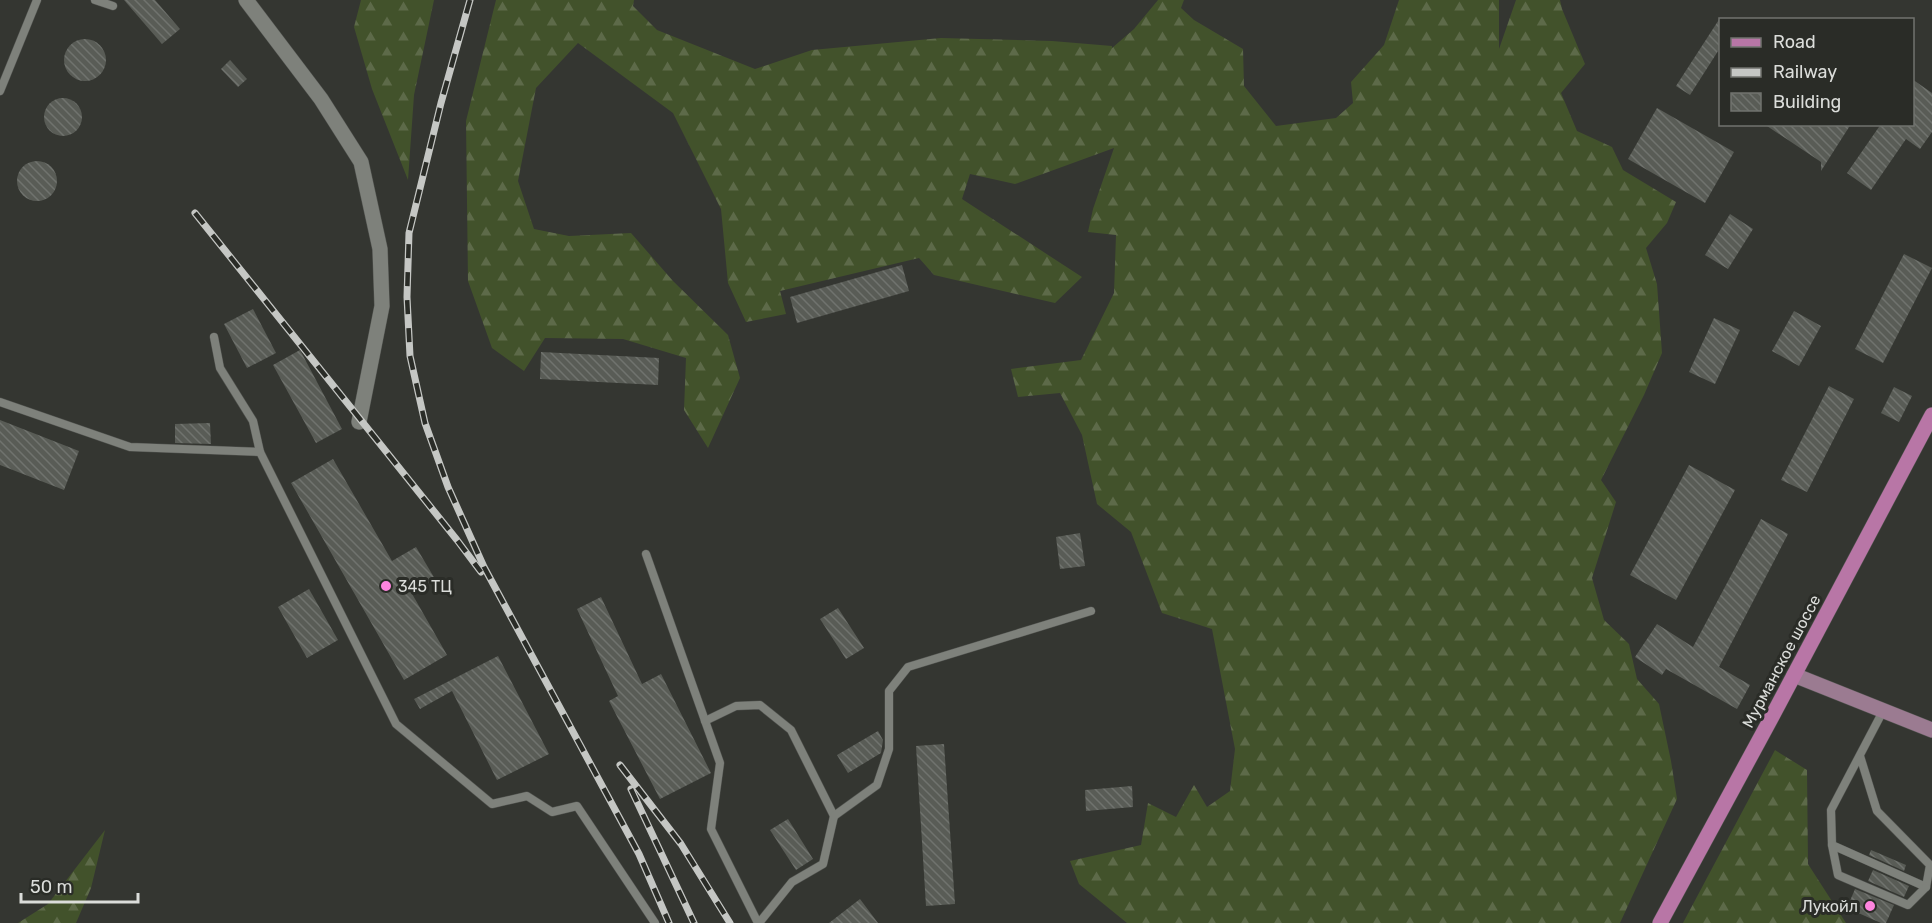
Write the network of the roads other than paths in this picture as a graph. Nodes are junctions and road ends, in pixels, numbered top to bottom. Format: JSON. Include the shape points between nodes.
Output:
{"nodes":[{"id":1,"x":38,"y":0,"type":"edge"},
{"id":2,"x":95,"y":0,"type":"edge"},
{"id":3,"x":246,"y":0,"type":"edge"},
{"id":4,"x":113,"y":6,"type":"dead end"},
{"id":5,"x":0,"y":91,"type":"edge"},
{"id":6,"x":214,"y":337,"type":"dead end"},
{"id":7,"x":0,"y":402,"type":"edge"},
{"id":8,"x":1932,"y":415,"type":"edge"},
{"id":9,"x":359,"y":422,"type":"dead end"},
{"id":10,"x":260,"y":452,"type":"junction"},
{"id":11,"x":646,"y":554,"type":"dead end"},
{"id":12,"x":1091,"y":611,"type":"dead end"},
{"id":13,"x":1794,"y":675,"type":"junction"},
{"id":14,"x":1883,"y":711,"type":"junction"},
{"id":15,"x":705,"y":721,"type":"junction"},
{"id":16,"x":1932,"y":730,"type":"edge"},
{"id":17,"x":1860,"y":756,"type":"junction"},
{"id":18,"x":834,"y":816,"type":"junction"},
{"id":19,"x":1832,"y":845,"type":"junction"},
{"id":20,"x":1926,"y":887,"type":"junction"},
{"id":21,"x":654,"y":923,"type":"edge"},
{"id":22,"x":758,"y":923,"type":"edge"},
{"id":23,"x":1660,"y":923,"type":"edge"}],
"edges":[{"from":1,"to":5,"type":"lane"},
{"from":2,"to":4,"type":"lane"},
{"from":3,"to":9,"type":"street","via":[[321,99],[361,162],[380,249],[382,306]]},
{"from":6,"to":10,"type":"lane","via":[[220,368],[253,421]]},
{"from":7,"to":10,"type":"lane","via":[[130,447]]},
{"from":8,"to":13,"type":"main road","name":"Мурманское шоссе"},
{"from":10,"to":21,"type":"lane","via":[[396,724],[492,804],[527,796],[552,812],[577,806]]},
{"from":11,"to":15,"type":"lane"},
{"from":12,"to":18,"type":"lane","via":[[908,667],[889,691],[888,749],[877,785]]},
{"from":13,"to":14,"type":"street"},
{"from":13,"to":23,"type":"main road","name":"Мурманское шоссе"},
{"from":14,"to":16,"type":"street"},
{"from":14,"to":17,"type":"lane"},
{"from":15,"to":18,"type":"lane","via":[[736,706],[760,705],[791,730]]},
{"from":15,"to":22,"type":"lane","via":[[720,763],[711,829]]},
{"from":17,"to":19,"type":"lane","via":[[1831,810]]},
{"from":17,"to":20,"type":"lane","via":[[1877,811],[1930,865]]},
{"from":18,"to":22,"type":"lane","via":[[823,864],[792,882]]},
{"from":19,"to":20,"type":"lane"},
{"from":19,"to":20,"type":"lane","via":[[1838,875],[1908,905]]}]}
